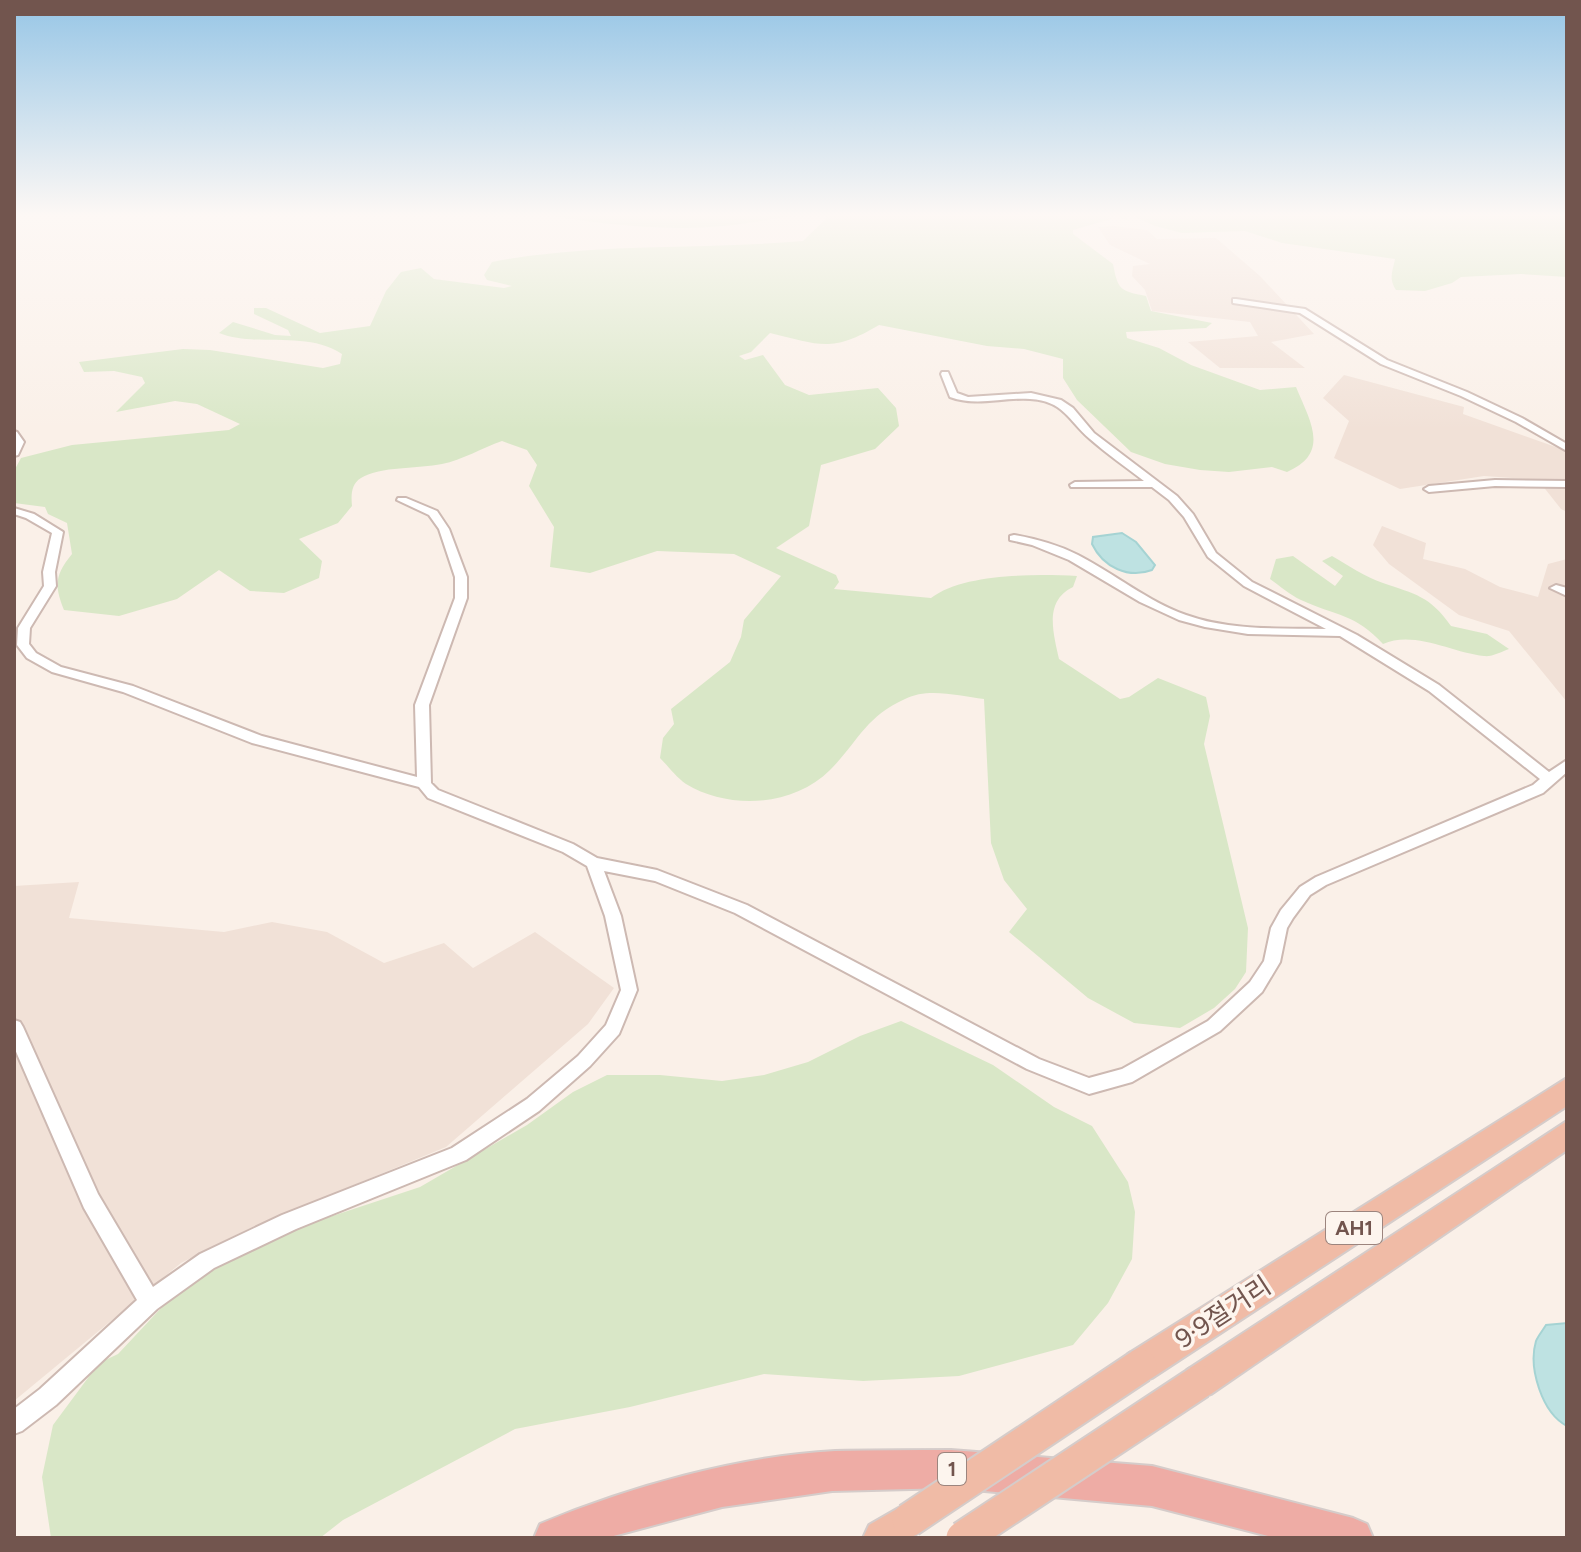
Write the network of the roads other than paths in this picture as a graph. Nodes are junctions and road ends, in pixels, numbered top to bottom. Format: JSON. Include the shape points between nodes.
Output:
{"nodes":[{"id":1,"x":1236,"y":301,"type":"dead end"},
{"id":2,"x":945,"y":374,"type":"dead end"},
{"id":3,"x":14,"y":434,"type":"edge"},
{"id":4,"x":1567,"y":448,"type":"edge"},
{"id":5,"x":14,"y":453,"type":"edge"},
{"id":6,"x":1156,"y":484,"type":"junction"},
{"id":7,"x":1567,"y":484,"type":"edge"},
{"id":8,"x":1075,"y":485,"type":"dead end"},
{"id":9,"x":1429,"y":489,"type":"dead end"},
{"id":10,"x":402,"y":500,"type":"dead end"},
{"id":11,"x":14,"y":511,"type":"edge"},
{"id":12,"x":1014,"y":538,"type":"dead end"},
{"id":13,"x":1345,"y":634,"type":"junction"},
{"id":14,"x":19,"y":650,"type":"edge"},
{"id":15,"x":1567,"y":765,"type":"edge"},
{"id":16,"x":1549,"y":779,"type":"junction"},
{"id":17,"x":424,"y":784,"type":"junction"},
{"id":18,"x":593,"y":863,"type":"junction"},
{"id":19,"x":14,"y":1027,"type":"edge"},
{"id":20,"x":1567,"y":1091,"type":"edge"},
{"id":21,"x":1567,"y":1134,"type":"edge"},
{"id":22,"x":150,"y":1302,"type":"junction"},
{"id":23,"x":14,"y":1423,"type":"edge"},
{"id":24,"x":896,"y":1529,"type":"edge"},
{"id":25,"x":554,"y":1538,"type":"edge"},
{"id":26,"x":963,"y":1538,"type":"edge"},
{"id":27,"x":1353,"y":1538,"type":"edge"}],
"edges":[{"from":1,"to":4,"type":"street","via":[[1302,311],[1384,362],[1464,394]]},
{"from":2,"to":6,"type":"street","via":[[959,398],[1031,396],[1058,402],[1091,435]]},
{"from":3,"to":5,"type":"street","via":[[19,442]]},
{"from":6,"to":8,"type":"street"},
{"from":6,"to":13,"type":"street","via":[[1189,516],[1212,555],[1226,567],[1258,590]]},
{"from":7,"to":9,"type":"street"},
{"from":10,"to":17,"type":"street","via":[[433,513],[461,577],[461,598],[422,705]]},
{"from":11,"to":14,"type":"street","via":[[58,532],[47,574],[50,586],[24,628]]},
{"from":12,"to":13,"type":"street","via":[[1067,553],[1165,611],[1215,626],[1258,633]]},
{"from":13,"to":16,"type":"street","via":[[1434,688]]},
{"from":14,"to":17,"type":"street","via":[[42,664],[125,688],[231,731]]},
{"from":15,"to":16,"type":"street"},
{"from":16,"to":18,"type":"street","via":[[1538,789],[1305,891],[1279,928],[1272,962],[1256,987],[1214,1026],[1126,1076],[1089,1086],[1033,1064],[741,909],[657,876]]},
{"from":17,"to":18,"type":"street","via":[[433,794]]},
{"from":18,"to":22,"type":"street","via":[[613,916],[629,990],[613,1029],[584,1061],[533,1105],[459,1154],[207,1261]]},
{"from":19,"to":22,"type":"street","via":[[91,1201]]},
{"from":20,"to":24,"type":"highway","name":"9·9절거리","number":"AH1","bridge":true},
{"from":21,"to":26,"type":"highway","name":"9·9절거리","number":"AH1","bridge":true},
{"from":22,"to":23,"type":"street"},
{"from":25,"to":27,"type":"highway","number":"1","via":[[624,1511],[722,1487],[832,1471],[951,1469],[1152,1486]]}]}
